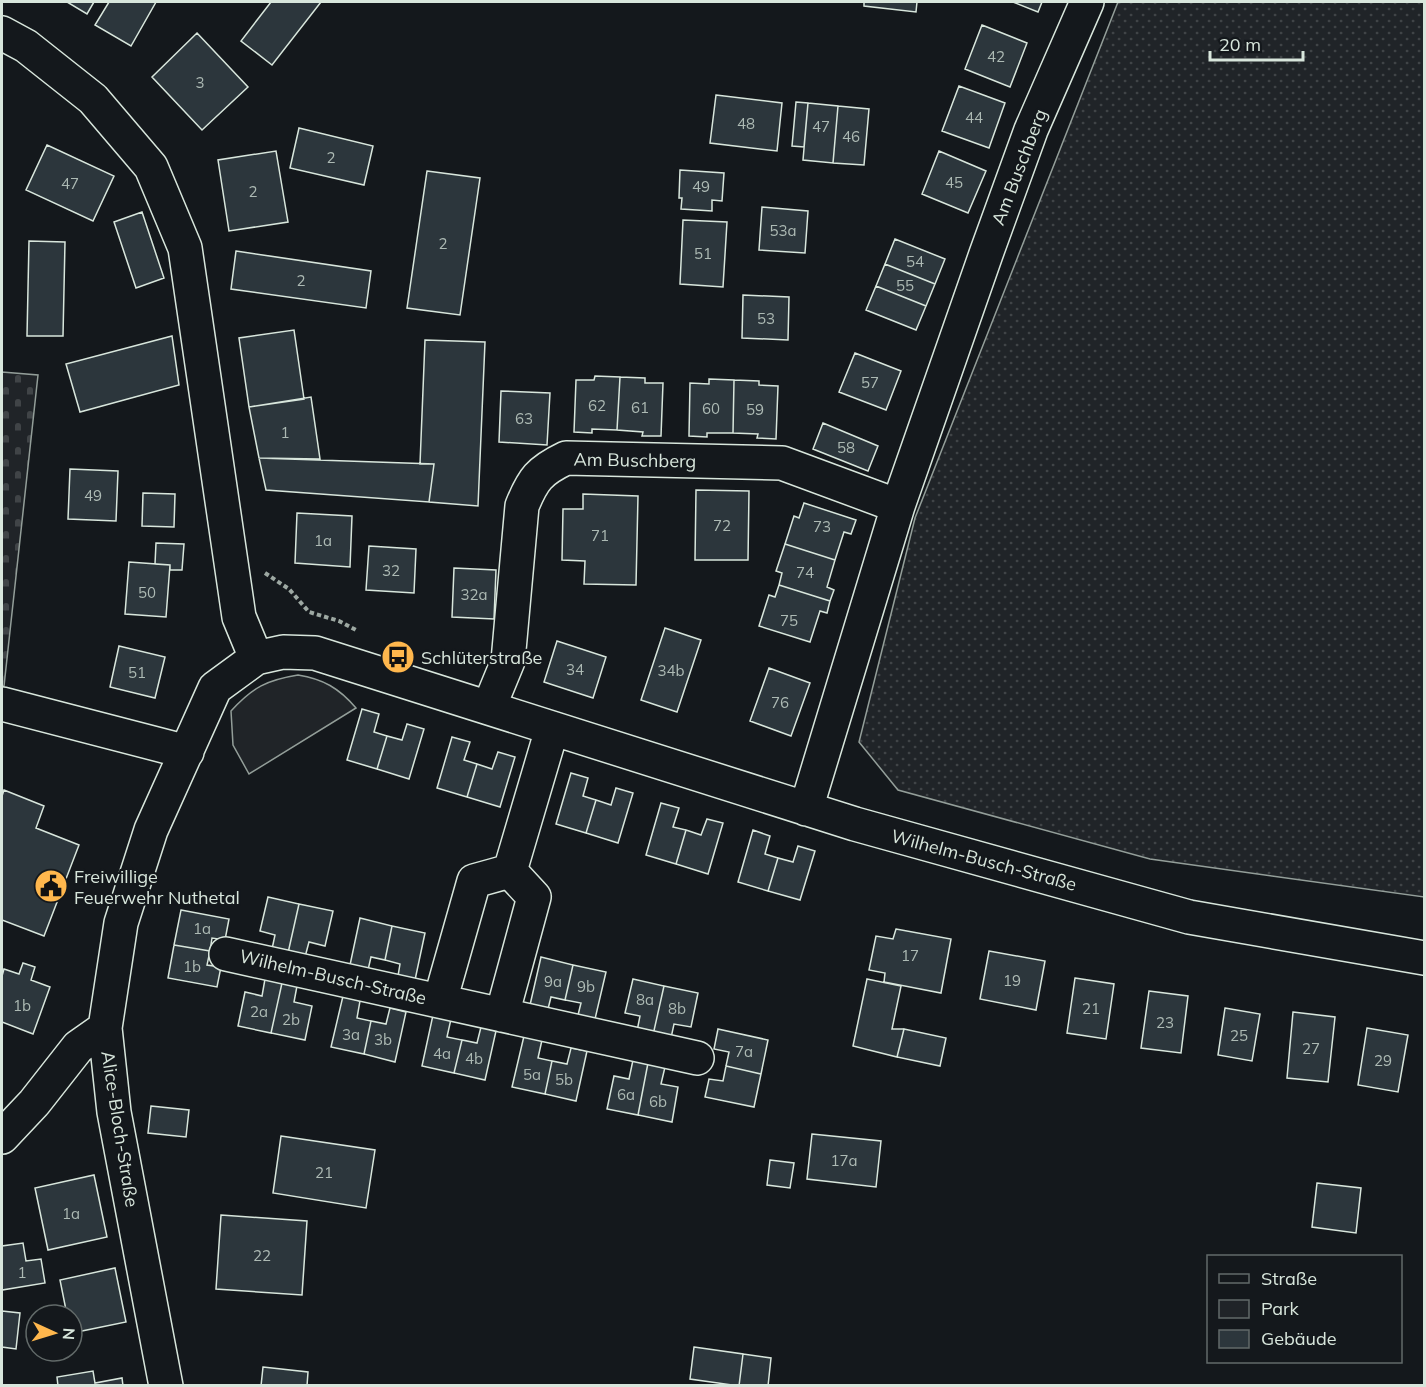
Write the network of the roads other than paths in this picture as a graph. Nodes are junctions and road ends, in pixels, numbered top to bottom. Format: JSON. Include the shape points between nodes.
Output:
{"nodes":[{"id":1,"x":1087,"y":2,"type":"edge"},
{"id":2,"x":2,"y":33,"type":"edge"},
{"id":3,"x":898,"y":506,"type":"junction"},
{"id":4,"x":256,"y":658,"type":"junction"},
{"id":5,"x":2,"y":704,"type":"edge"},
{"id":6,"x":489,"y":708,"type":"junction"},
{"id":7,"x":552,"y":729,"type":"junction"},
{"id":8,"x":187,"y":752,"type":"junction"},
{"id":9,"x":806,"y":809,"type":"junction"},
{"id":10,"x":510,"y":871,"type":"junction"},
{"id":11,"x":226,"y":954,"type":"dead end"},
{"id":12,"x":1425,"y":958,"type":"edge"},
{"id":13,"x":440,"y":1001,"type":"junction"},
{"id":14,"x":502,"y":1014,"type":"junction"},
{"id":15,"x":105,"y":1028,"type":"junction"},
{"id":16,"x":697,"y":1058,"type":"dead end"},
{"id":17,"x":2,"y":1137,"type":"edge"},
{"id":18,"x":166,"y":1386,"type":"edge"}],
"edges":[{"from":1,"to":3,"type":"street","name":"Am Buschberg","via":[[1031,130]]},
{"from":2,"to":4,"type":"street","via":[[26,46],[93,99],[152,167],[185,248],[239,617]]},
{"from":3,"to":6,"type":"street","name":"Am Buschberg","via":[[782,464],[566,458],[545,468],[530,486],[522,506],[508,661]]},
{"from":3,"to":9,"type":"street","name":"Am Buschberg"},
{"from":4,"to":6,"type":"street","name":"Wilhelm-Busch-Straße","via":[[283,652],[315,653]]},
{"from":4,"to":8,"type":"street","name":"Alice-Bloch-Straße","via":[[215,688]]},
{"from":5,"to":8,"type":"street"},
{"from":6,"to":7,"type":"street","name":"Wilhelm-Busch-Straße"},
{"from":7,"to":9,"type":"street","name":"Wilhelm-Busch-Straße"},
{"from":7,"to":10,"type":"street"},
{"from":8,"to":15,"type":"street","name":"Alice-Bloch-Straße","via":[[151,830],[121,923]]},
{"from":9,"to":12,"type":"street","name":"Wilhelm-Busch-Straße","via":[[1189,917]]},
{"from":10,"to":13,"type":"street","name":"Wilhelm-Busch-Straße","via":[[474,881]]},
{"from":10,"to":14,"type":"street","via":[[534,897]]},
{"from":11,"to":13,"type":"street","name":"Wilhelm-Busch-Straße"},
{"from":13,"to":14,"type":"street","name":"Wilhelm-Busch-Straße"},
{"from":14,"to":16,"type":"street","name":"Wilhelm-Busch-Straße"},
{"from":15,"to":17,"type":"street","via":[[78,1047]]},
{"from":15,"to":18,"type":"street","name":"Alice-Bloch-Straße","via":[[114,1112]]}]}
